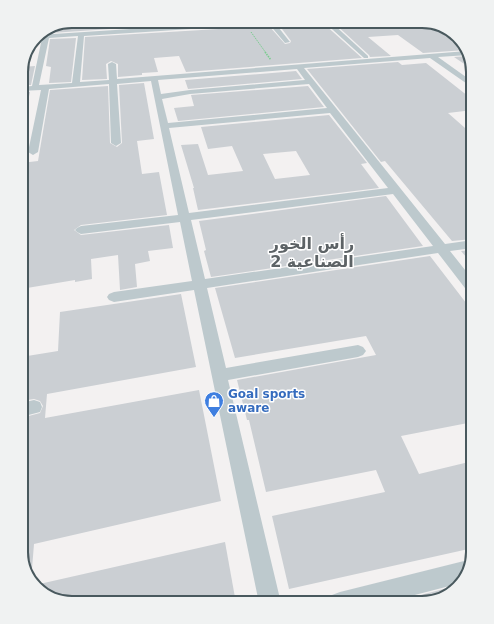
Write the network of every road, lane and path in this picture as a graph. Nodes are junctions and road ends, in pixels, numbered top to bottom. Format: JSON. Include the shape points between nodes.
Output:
{"nodes":[{"id":1,"x":162,"y":28,"type":"edge"},
{"id":2,"x":248,"y":28,"type":"edge"},
{"id":3,"x":276,"y":28,"type":"edge"},
{"id":4,"x":334,"y":28,"type":"edge"},
{"id":5,"x":81,"y":34,"type":"junction"},
{"id":6,"x":46,"y":37,"type":"joint"},
{"id":7,"x":287,"y":42,"type":"dead end"},
{"id":8,"x":462,"y":54,"type":"edge"},
{"id":9,"x":432,"y":56,"type":"junction"},
{"id":10,"x":366,"y":57,"type":"dead end"},
{"id":11,"x":112,"y":64,"type":"dead end"},
{"id":12,"x":299,"y":67,"type":"junction"},
{"id":13,"x":277,"y":69,"type":"junction"},
{"id":14,"x":154,"y":79,"type":"junction"},
{"id":15,"x":466,"y":81,"type":"edge"},
{"id":16,"x":113,"y":82,"type":"junction"},
{"id":17,"x":193,"y":82,"type":"dead end"},
{"id":18,"x":311,"y":82,"type":"junction"},
{"id":19,"x":76,"y":85,"type":"junction"},
{"id":20,"x":28,"y":88,"type":"edge"},
{"id":21,"x":35,"y":88,"type":"junction"},
{"id":22,"x":45,"y":88,"type":"junction"},
{"id":23,"x":196,"y":91,"type":"junction"},
{"id":24,"x":158,"y":97,"type":"junction"},
{"id":25,"x":333,"y":110,"type":"junction"},
{"id":26,"x":164,"y":126,"type":"junction"},
{"id":27,"x":116,"y":143,"type":"dead end"},
{"id":28,"x":33,"y":152,"type":"dead end"},
{"id":29,"x":396,"y":190,"type":"junction"},
{"id":30,"x":184,"y":217,"type":"junction"},
{"id":31,"x":81,"y":230,"type":"dead end"},
{"id":32,"x":466,"y":245,"type":"edge"},
{"id":33,"x":442,"y":249,"type":"junction"},
{"id":34,"x":466,"y":280,"type":"edge"},
{"id":35,"x":199,"y":285,"type":"junction"},
{"id":36,"x":114,"y":297,"type":"dead end"},
{"id":37,"x":358,"y":351,"type":"dead end"},
{"id":38,"x":219,"y":375,"type":"junction"},
{"id":39,"x":461,"y":573,"type":"edge"},
{"id":40,"x":268,"y":596,"type":"edge"},
{"id":41,"x":368,"y":596,"type":"edge"}],
"edges":[{"from":1,"to":5,"type":"street"},
{"from":2,"to":13,"type":"path"},
{"from":3,"to":7,"type":"street"},
{"from":4,"to":10,"type":"street"},
{"from":5,"to":6,"type":"street"},
{"from":5,"to":19,"type":"street"},
{"from":6,"to":21,"type":"street"},
{"from":8,"to":9,"type":"street"},
{"from":9,"to":12,"type":"street"},
{"from":9,"to":15,"type":"street"},
{"from":11,"to":16,"type":"street"},
{"from":12,"to":13,"type":"street"},
{"from":12,"to":18,"type":"street"},
{"from":13,"to":14,"type":"street"},
{"from":14,"to":16,"type":"street"},
{"from":14,"to":24,"type":"street"},
{"from":16,"to":19,"type":"street"},
{"from":16,"to":27,"type":"street"},
{"from":17,"to":23,"type":"street"},
{"from":18,"to":23,"type":"street"},
{"from":18,"to":25,"type":"street"},
{"from":19,"to":22,"type":"street"},
{"from":20,"to":21,"type":"street"},
{"from":21,"to":22,"type":"street"},
{"from":22,"to":28,"type":"street"},
{"from":23,"to":24,"type":"street"},
{"from":24,"to":26,"type":"street"},
{"from":25,"to":26,"type":"street"},
{"from":25,"to":29,"type":"street"},
{"from":26,"to":30,"type":"street"},
{"from":29,"to":30,"type":"street"},
{"from":29,"to":33,"type":"street"},
{"from":30,"to":31,"type":"street"},
{"from":30,"to":35,"type":"street"},
{"from":32,"to":33,"type":"street"},
{"from":33,"to":34,"type":"street"},
{"from":33,"to":35,"type":"street"},
{"from":35,"to":36,"type":"street"},
{"from":35,"to":38,"type":"street"},
{"from":37,"to":38,"type":"street"},
{"from":38,"to":40,"type":"street"},
{"from":39,"to":41,"type":"street"}]}
